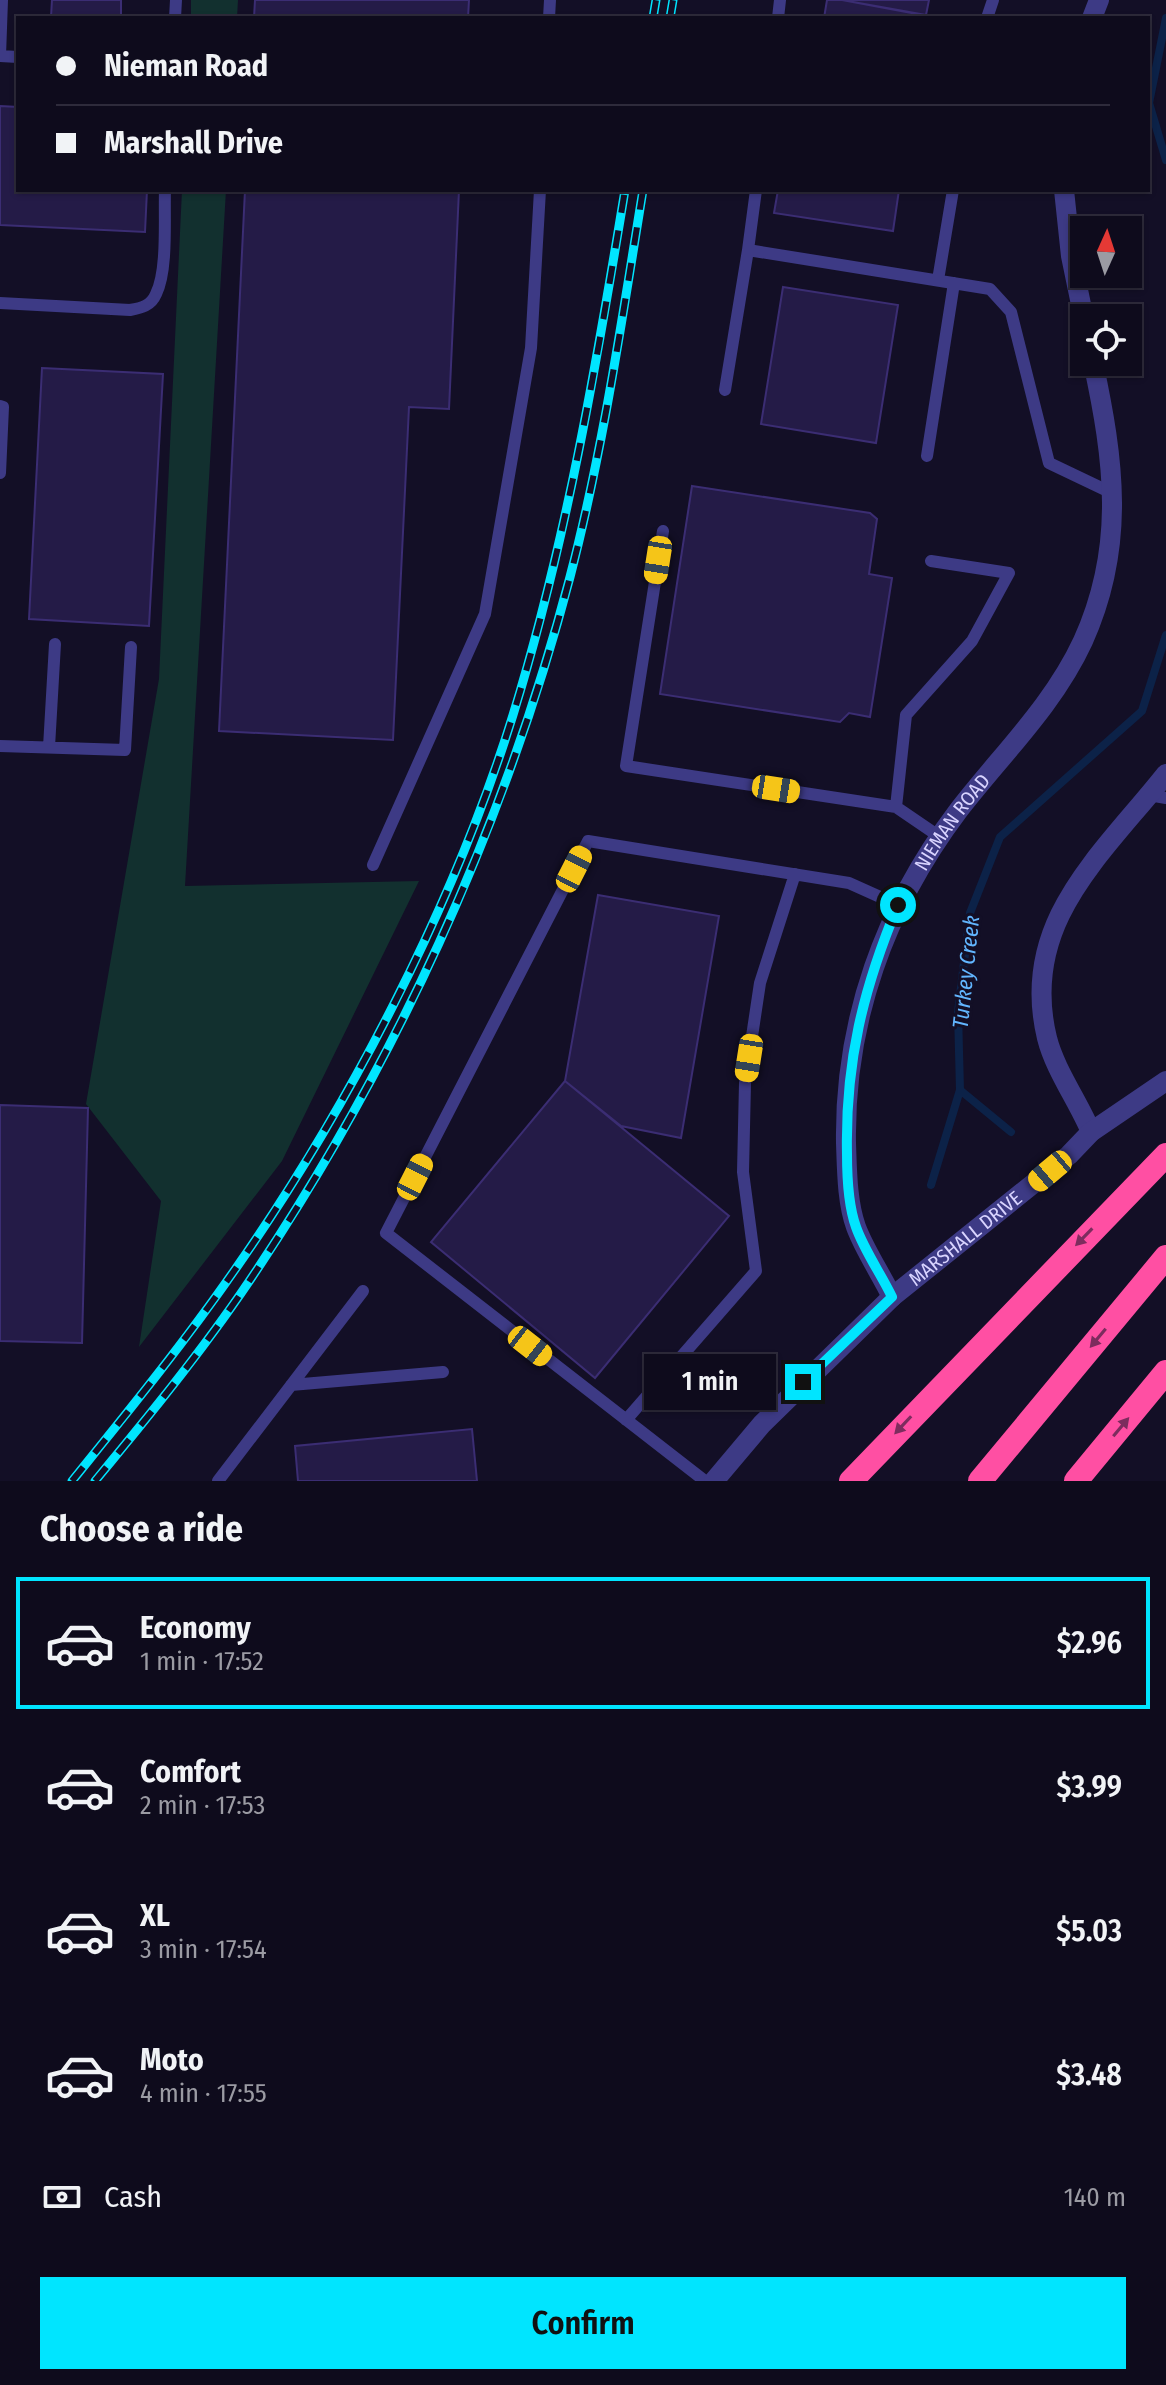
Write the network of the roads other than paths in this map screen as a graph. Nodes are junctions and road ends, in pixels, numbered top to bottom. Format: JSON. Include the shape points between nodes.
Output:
{"nodes":[{"id":1,"x":2,"y":0,"type":"edge"},
{"id":2,"x":16,"y":57,"type":"edge"},
{"id":3,"x":165,"y":192,"type":"edge"},
{"id":4,"x":540,"y":192,"type":"edge"},
{"id":5,"x":756,"y":192,"type":"edge"},
{"id":6,"x":953,"y":192,"type":"edge"},
{"id":7,"x":1064,"y":192,"type":"edge"},
{"id":8,"x":748,"y":250,"type":"junction"},
{"id":9,"x":938,"y":280,"type":"junction"},
{"id":10,"x":954,"y":283,"type":"junction"},
{"id":11,"x":0,"y":303,"type":"edge"},
{"id":12,"x":1081,"y":304,"type":"edge"},
{"id":13,"x":1096,"y":376,"type":"edge"},
{"id":14,"x":725,"y":390,"type":"dead end"},
{"id":15,"x":0,"y":406,"type":"edge"},
{"id":16,"x":927,"y":456,"type":"dead end"},
{"id":17,"x":0,"y":473,"type":"edge"},
{"id":18,"x":1114,"y":494,"type":"junction"},
{"id":19,"x":663,"y":531,"type":"dead end"},
{"id":20,"x":931,"y":561,"type":"dead end"},
{"id":21,"x":55,"y":644,"type":"dead end"},
{"id":22,"x":131,"y":647,"type":"dead end"},
{"id":23,"x":0,"y":746,"type":"edge"},
{"id":24,"x":49,"y":747,"type":"junction"},
{"id":25,"x":1166,"y":774,"type":"edge"},
{"id":26,"x":1158,"y":796,"type":"edge"},
{"id":27,"x":896,"y":807,"type":"junction"},
{"id":28,"x":940,"y":837,"type":"junction"},
{"id":29,"x":373,"y":865,"type":"dead end"},
{"id":30,"x":795,"y":874,"type":"junction"},
{"id":31,"x":898,"y":905,"type":"junction"},
{"id":32,"x":1166,"y":1081,"type":"edge"},
{"id":33,"x":1091,"y":1132,"type":"junction"},
{"id":34,"x":1166,"y":1155,"type":"edge"},
{"id":35,"x":1166,"y":1257,"type":"edge"},
{"id":36,"x":363,"y":1291,"type":"dead end"},
{"id":37,"x":892,"y":1297,"type":"junction"},
{"id":38,"x":443,"y":1372,"type":"dead end"},
{"id":39,"x":1166,"y":1372,"type":"edge"},
{"id":40,"x":291,"y":1385,"type":"junction"},
{"id":41,"x":626,"y":1420,"type":"junction"},
{"id":42,"x":218,"y":1481,"type":"edge"},
{"id":43,"x":705,"y":1481,"type":"edge"},
{"id":44,"x":714,"y":1481,"type":"edge"},
{"id":45,"x":851,"y":1481,"type":"edge"},
{"id":46,"x":980,"y":1481,"type":"edge"},
{"id":47,"x":1076,"y":1481,"type":"edge"}],
"edges":[{"from":1,"to":2,"type":"lane","via":[[0,56]]},
{"from":3,"to":11,"type":"lane","via":[[160,279],[145,307]]},
{"from":4,"to":29,"type":"lane","via":[[531,348],[485,614]]},
{"from":5,"to":8,"type":"lane"},
{"from":6,"to":9,"type":"lane"},
{"from":7,"to":12,"type":"street"},
{"from":8,"to":9,"type":"lane"},
{"from":8,"to":14,"type":"lane"},
{"from":9,"to":10,"type":"lane"},
{"from":10,"to":16,"type":"lane"},
{"from":10,"to":18,"type":"lane","via":[[990,289],[1011,312],[1049,463]]},
{"from":13,"to":18,"type":"street","name":"NIEMAN ROAD"},
{"from":15,"to":17,"type":"lane"},
{"from":18,"to":28,"type":"street","name":"NIEMAN ROAD","via":[[1103,582],[1084,639],[1038,715]]},
{"from":19,"to":27,"type":"lane","via":[[626,766]]},
{"from":20,"to":27,"type":"lane","via":[[1009,573],[972,641],[906,715]]},
{"from":21,"to":24,"type":"lane"},
{"from":22,"to":24,"type":"lane","via":[[125,750]]},
{"from":23,"to":24,"type":"lane"},
{"from":25,"to":26,"type":"street"},
{"from":26,"to":33,"type":"street","via":[[1065,901],[1051,929],[1043,965],[1041,1001],[1048,1041]]},
{"from":27,"to":28,"type":"lane"},
{"from":28,"to":31,"type":"street","name":"NIEMAN ROAD"},
{"from":30,"to":31,"type":"lane","via":[[849,883]]},
{"from":30,"to":41,"type":"lane","via":[[760,983],[745,1083],[743,1172],[756,1271]]},
{"from":30,"to":41,"type":"lane","via":[[588,841],[386,1233]]},
{"from":31,"to":37,"type":"street","name":"NIEMAN ROAD","via":[[872,967],[853,1044],[846,1118],[847,1177],[856,1227]]},
{"from":32,"to":33,"type":"street","name":"MARSHALL DRIVE"},
{"from":33,"to":37,"type":"street","name":"MARSHALL DRIVE"},
{"from":34,"to":45,"type":"highway","one_way":true},
{"from":35,"to":46,"type":"highway","one_way":true},
{"from":36,"to":40,"type":"lane"},
{"from":37,"to":44,"type":"street","name":"MARSHALL DRIVE","via":[[762,1424]]},
{"from":38,"to":40,"type":"lane"},
{"from":47,"to":39,"type":"highway","one_way":true},
{"from":40,"to":42,"type":"lane"},
{"from":41,"to":43,"type":"lane"}]}
